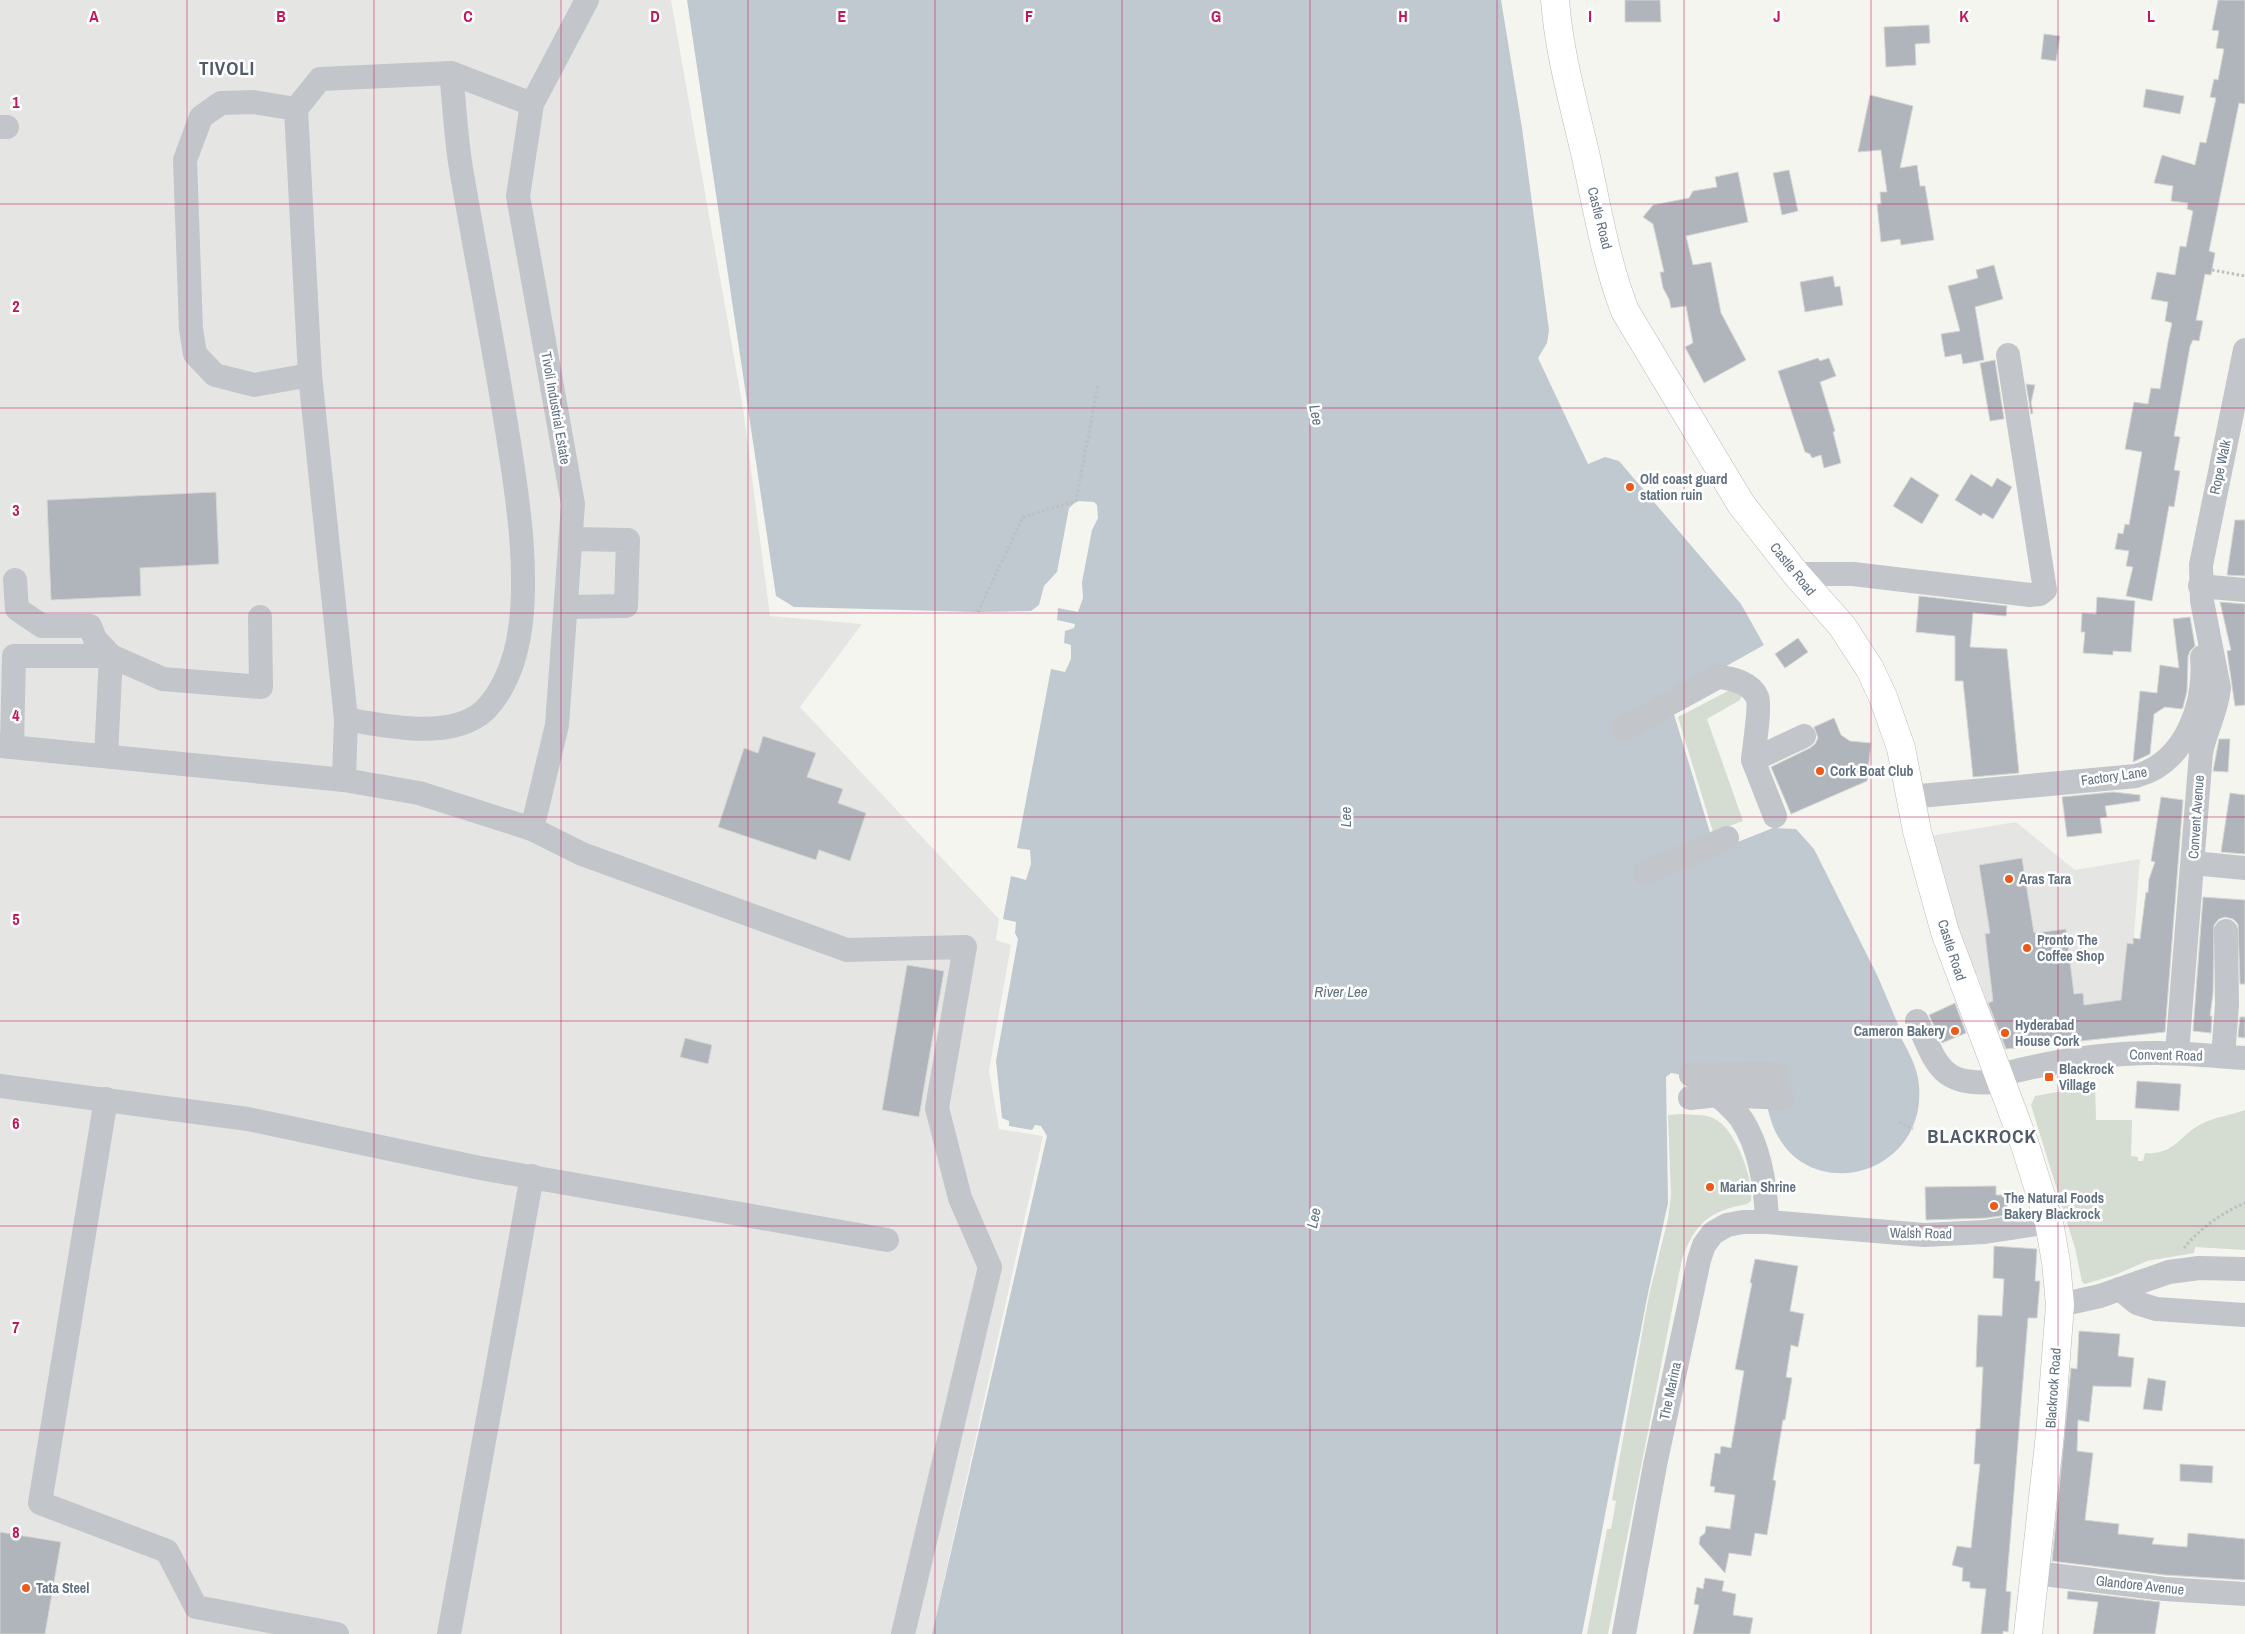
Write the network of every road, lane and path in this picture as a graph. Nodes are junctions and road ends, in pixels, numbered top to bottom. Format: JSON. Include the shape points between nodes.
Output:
{"nodes":[{"id":1,"x":587,"y":0,"type":"edge"},
{"id":2,"x":1555,"y":0,"type":"edge"},
{"id":3,"x":451,"y":73,"type":"junction"},
{"id":4,"x":532,"y":104,"type":"junction"},
{"id":5,"x":296,"y":109,"type":"junction"},
{"id":6,"x":2212,"y":270,"type":"dead end"},
{"id":7,"x":2245,"y":276,"type":"edge"},
{"id":8,"x":2245,"y":350,"type":"edge"},
{"id":9,"x":2008,"y":355,"type":"dead end"},
{"id":10,"x":310,"y":375,"type":"junction"},
{"id":11,"x":1098,"y":385,"type":"dead end"},
{"id":12,"x":571,"y":539,"type":"junction"},
{"id":13,"x":1796,"y":574,"type":"junction"},
{"id":14,"x":2200,"y":586,"type":"junction"},
{"id":15,"x":16,"y":587,"type":"dead end"},
{"id":16,"x":2245,"y":590,"type":"edge"},
{"id":17,"x":566,"y":607,"type":"junction"},
{"id":18,"x":978,"y":612,"type":"dead end"},
{"id":19,"x":260,"y":617,"type":"dead end"},
{"id":20,"x":2206,"y":622,"type":"junction"},
{"id":21,"x":36,"y":643,"type":"dead end"},
{"id":22,"x":97,"y":645,"type":"junction"},
{"id":23,"x":346,"y":719,"type":"junction"},
{"id":24,"x":1622,"y":728,"type":"dead end"},
{"id":25,"x":1804,"y":736,"type":"dead end"},
{"id":26,"x":6,"y":747,"type":"edge"},
{"id":27,"x":106,"y":756,"type":"junction"},
{"id":28,"x":1753,"y":760,"type":"junction"},
{"id":29,"x":344,"y":780,"type":"junction"},
{"id":30,"x":1909,"y":797,"type":"junction"},
{"id":31,"x":1775,"y":816,"type":"dead end"},
{"id":32,"x":532,"y":829,"type":"junction"},
{"id":33,"x":1727,"y":838,"type":"dead end"},
{"id":34,"x":2193,"y":863,"type":"junction"},
{"id":35,"x":2245,"y":868,"type":"edge"},
{"id":36,"x":1645,"y":873,"type":"dead end"},
{"id":37,"x":2226,"y":932,"type":"dead end"},
{"id":38,"x":1917,"y":1021,"type":"dead end"},
{"id":39,"x":2177,"y":1053,"type":"junction"},
{"id":40,"x":2234,"y":1057,"type":"edge"},
{"id":41,"x":2001,"y":1079,"type":"junction"},
{"id":42,"x":0,"y":1086,"type":"edge"},
{"id":43,"x":1718,"y":1095,"type":"junction"},
{"id":44,"x":1783,"y":1098,"type":"dead end"},
{"id":45,"x":106,"y":1099,"type":"junction"},
{"id":46,"x":1899,"y":1122,"type":"dead end"},
{"id":47,"x":1913,"y":1129,"type":"dead end"},
{"id":48,"x":2025,"y":1145,"type":"joint"},
{"id":49,"x":532,"y":1176,"type":"junction"},
{"id":50,"x":2245,"y":1203,"type":"edge"},
{"id":51,"x":1767,"y":1222,"type":"junction"},
{"id":52,"x":2048,"y":1222,"type":"junction"},
{"id":53,"x":1792,"y":1224,"type":"joint"},
{"id":54,"x":887,"y":1240,"type":"dead end"},
{"id":55,"x":2179,"y":1254,"type":"dead end"},
{"id":56,"x":2245,"y":1269,"type":"edge"},
{"id":57,"x":2120,"y":1289,"type":"junction"},
{"id":58,"x":2060,"y":1305,"type":"junction"},
{"id":59,"x":2245,"y":1315,"type":"edge"},
{"id":60,"x":2036,"y":1573,"type":"junction"},
{"id":61,"x":2245,"y":1594,"type":"edge"},
{"id":62,"x":337,"y":1634,"type":"edge"},
{"id":63,"x":449,"y":1634,"type":"edge"},
{"id":64,"x":904,"y":1634,"type":"edge"},
{"id":65,"x":1624,"y":1634,"type":"edge"},
{"id":66,"x":2028,"y":1634,"type":"edge"}],
"edges":[{"from":1,"to":4,"type":"street","name":"Tivoli Industrial Estate"},
{"from":2,"to":13,"type":"main road","name":"Castle Road","via":[[1561,48],[1600,219],[1625,311],[1741,504]]},
{"from":3,"to":4,"type":"street"},
{"from":3,"to":5,"type":"street","via":[[320,79]]},
{"from":3,"to":23,"type":"street","via":[[462,178],[514,470],[522,597],[515,654],[493,700],[476,717],[455,725],[429,728]]},
{"from":4,"to":12,"type":"street","name":"Tivoli Industrial Estate","via":[[518,196],[573,504]]},
{"from":5,"to":10,"type":"street"},
{"from":5,"to":10,"type":"street","via":[[253,102],[221,103],[201,117],[185,160],[191,329],[195,354],[216,375],[254,385]]},
{"from":6,"to":7,"type":"path"},
{"from":8,"to":14,"type":"street","name":"Rope Walk","via":[[2205,543]]},
{"from":9,"to":13,"type":"street","via":[[2045,590],[2030,595],[1853,574]]},
{"from":10,"to":23,"type":"street"},
{"from":11,"to":18,"type":"path","via":[[1076,500],[1023,517]]},
{"from":12,"to":17,"type":"street","name":"Tivoli Industrial Estate"},
{"from":12,"to":17,"type":"street","via":[[628,540],[626,606]]},
{"from":13,"to":30,"type":"main road","name":"Castle Road","via":[[1842,626],[1870,669],[1895,727]]},
{"from":14,"to":16,"type":"street"},
{"from":14,"to":20,"type":"street","name":"Convent Avenue"},
{"from":15,"to":22,"type":"street","via":[[17,609],[42,626],[90,626]]},
{"from":17,"to":32,"type":"street","name":"Tivoli Industrial Estate","via":[[557,725]]},
{"from":19,"to":22,"type":"street","via":[[262,687],[163,679]]},
{"from":20,"to":30,"type":"street","name":"Factory Lane","via":[[2202,632],[2199,706],[2180,744],[2156,769],[2136,776]]},
{"from":20,"to":34,"type":"street","name":"Convent Avenue","via":[[2219,688],[2201,754]]},
{"from":21,"to":22,"type":"street"},
{"from":22,"to":26,"type":"street","via":[[14,656]]},
{"from":22,"to":27,"type":"street"},
{"from":23,"to":29,"type":"street"},
{"from":24,"to":28,"type":"street","via":[[1718,677],[1728,678],[1752,689],[1758,699]]},
{"from":25,"to":28,"type":"street"},
{"from":26,"to":27,"type":"street"},
{"from":27,"to":29,"type":"street"},
{"from":28,"to":31,"type":"street"},
{"from":29,"to":32,"type":"street","via":[[419,792]]},
{"from":30,"to":41,"type":"main road","name":"Castle Road","via":[[1945,932]]},
{"from":32,"to":64,"type":"street","via":[[582,854],[847,950],[965,947],[937,1108],[960,1198],[990,1267]]},
{"from":33,"to":36,"type":"street"},
{"from":34,"to":35,"type":"street"},
{"from":34,"to":39,"type":"street","name":"Convent Avenue"},
{"from":37,"to":40,"type":"street","via":[[2227,1005]]},
{"from":38,"to":41,"type":"street","name":"Convent Road","via":[[1936,1063],[1948,1074],[1968,1083]]},
{"from":39,"to":40,"type":"street","name":"Convent Road"},
{"from":39,"to":41,"type":"street","name":"Convent Road","via":[[2108,1056],[2054,1063]]},
{"from":41,"to":48,"type":"main road","name":"Castle Road"},
{"from":42,"to":45,"type":"street"},
{"from":43,"to":43,"type":"street","via":[[1690,1087],[1772,1074],[1777,1079],[1773,1083],[1719,1083]]},
{"from":43,"to":44,"type":"street"},
{"from":43,"to":51,"type":"street","via":[[1742,1119],[1752,1138]]},
{"from":45,"to":49,"type":"street","via":[[248,1119]]},
{"from":45,"to":62,"type":"street","via":[[40,1503],[167,1551],[196,1607]]},
{"from":46,"to":47,"type":"path"},
{"from":48,"to":52,"type":"main road","name":"Blackrock Road"},
{"from":49,"to":54,"type":"street"},
{"from":49,"to":63,"type":"street"},
{"from":50,"to":55,"type":"path","via":[[2205,1227]]},
{"from":51,"to":53,"type":"street","name":"The Marina"},
{"from":51,"to":65,"type":"street","name":"The Marina","via":[[1728,1225],[1713,1233],[1701,1252],[1654,1472]]},
{"from":52,"to":53,"type":"street","name":"Walsh Road","via":[[1985,1232],[1924,1235]]},
{"from":52,"to":58,"type":"main road","name":"Blackrock Road"},
{"from":56,"to":57,"type":"street","via":[[2199,1268],[2169,1272]]},
{"from":57,"to":58,"type":"street"},
{"from":57,"to":59,"type":"street","via":[[2137,1303],[2156,1309]]},
{"from":58,"to":60,"type":"main road","name":"Blackrock Road"},
{"from":60,"to":61,"type":"street","name":"Glandore Avenue","via":[[2164,1589]]},
{"from":60,"to":66,"type":"main road","name":"Blackrock Road"}]}
